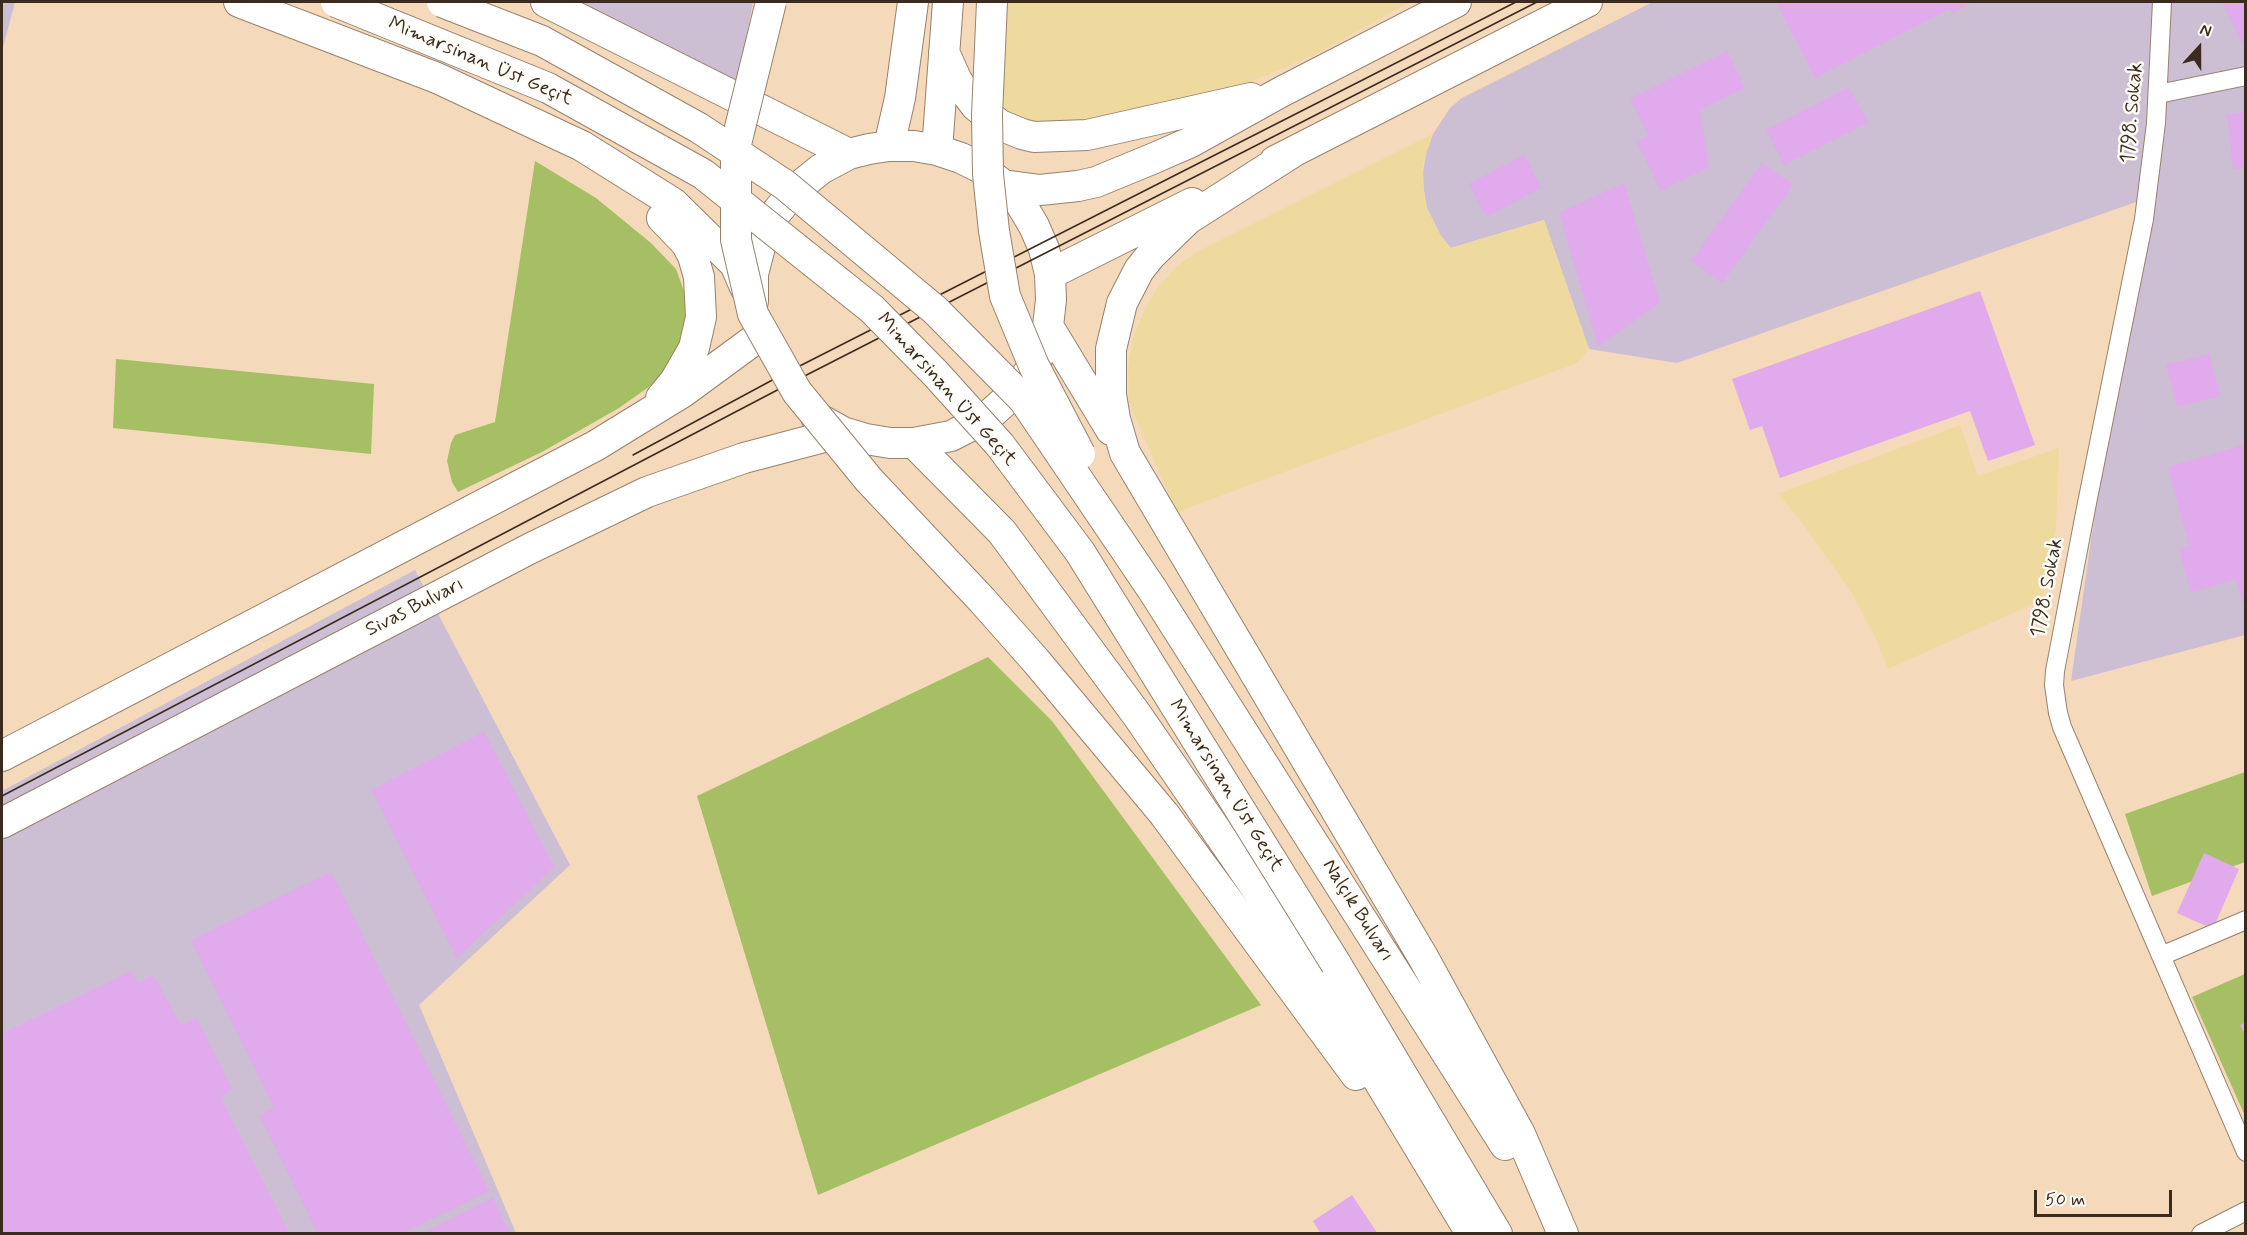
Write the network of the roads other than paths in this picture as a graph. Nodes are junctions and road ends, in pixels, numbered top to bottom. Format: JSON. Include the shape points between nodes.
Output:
{"nodes":[{"id":1,"x":240,"y":2,"type":"edge"},
{"id":2,"x":336,"y":2,"type":"edge"},
{"id":3,"x":442,"y":2,"type":"edge"},
{"id":4,"x":546,"y":2,"type":"edge"},
{"id":5,"x":771,"y":2,"type":"edge"},
{"id":6,"x":913,"y":2,"type":"edge"},
{"id":7,"x":948,"y":2,"type":"edge"},
{"id":8,"x":992,"y":2,"type":"edge"},
{"id":9,"x":1456,"y":2,"type":"edge"},
{"id":10,"x":1587,"y":2,"type":"edge"},
{"id":11,"x":2162,"y":2,"type":"edge"},
{"id":12,"x":944,"y":52,"type":"junction"},
{"id":13,"x":2246,"y":76,"type":"edge"},
{"id":14,"x":1281,"y":92,"type":"junction"},
{"id":15,"x":2158,"y":93,"type":"junction"},
{"id":16,"x":582,"y":146,"type":"junction"},
{"id":17,"x":889,"y":146,"type":"junction"},
{"id":18,"x":937,"y":150,"type":"junction"},
{"id":19,"x":1293,"y":152,"type":"junction"},
{"id":20,"x":849,"y":154,"type":"junction"},
{"id":21,"x":1003,"y":185,"type":"junction"},
{"id":22,"x":1050,"y":274,"type":"junction"},
{"id":23,"x":752,"y":306,"type":"junction"},
{"id":24,"x":1048,"y":326,"type":"junction"},
{"id":25,"x":758,"y":337,"type":"junction"},
{"id":26,"x":640,"y":420,"type":"junction"},
{"id":27,"x":843,"y":432,"type":"junction"},
{"id":28,"x":914,"y":443,"type":"junction"},
{"id":29,"x":1125,"y":453,"type":"junction"},
{"id":30,"x":1152,"y":589,"type":"junction"},
{"id":31,"x":2,"y":756,"type":"edge"},
{"id":32,"x":2,"y":823,"type":"edge"},
{"id":33,"x":2246,"y":920,"type":"edge"},
{"id":34,"x":2161,"y":956,"type":"junction"},
{"id":35,"x":2246,"y":1152,"type":"edge"},
{"id":36,"x":2246,"y":1211,"type":"edge"},
{"id":37,"x":1479,"y":1232,"type":"edge"},
{"id":38,"x":1562,"y":1233,"type":"edge"},
{"id":39,"x":2201,"y":1233,"type":"edge"}],
"edges":[{"from":1,"to":16,"type":"highway","via":[[437,78]]},
{"from":2,"to":37,"type":"highway","name":"Mimarsinan Üst Geçit","bridge":true,"via":[[548,88],[703,174],[872,309],[936,374],[1000,446],[1080,552],[1336,964]]},
{"from":3,"to":30,"type":"highway","name":"Mimarsinan Üst Geçit","bridge":true,"via":[[542,41],[699,128],[785,185],[935,310],[1024,400]]},
{"from":4,"to":20,"type":"highway"},
{"from":5,"to":37,"type":"highway","bridge":true,"via":[[736,144],[736,240],[753,314],[797,392],[869,480],[1036,661],[1164,814]]},
{"from":6,"to":17,"type":"highway"},
{"from":7,"to":12,"type":"highway"},
{"from":8,"to":30,"type":"highway","bridge":true,"via":[[988,174],[1005,296],[1034,366]]},
{"from":9,"to":14,"type":"highway"},
{"from":10,"to":19,"type":"highway"},
{"from":11,"to":15,"type":"street","name":"1798. Sokak"},
{"from":12,"to":14,"type":"highway","via":[[957,81],[976,106],[1000,125],[1034,137],[1087,135]]},
{"from":12,"to":18,"type":"highway"},
{"from":13,"to":15,"type":"street"},
{"from":14,"to":21,"type":"highway","via":[[1191,142],[1096,182],[1040,190]]},
{"from":15,"to":34,"type":"street","name":"1798. Sokak","via":[[2136,267],[2054,685],[2062,727]]},
{"from":16,"to":23,"type":"highway","via":[[673,203],[735,264]]},
{"from":16,"to":26,"type":"highway","via":[[677,231],[693,256],[699,277],[701,317],[694,348],[675,381]]},
{"from":17,"to":18,"type":"highway"},
{"from":17,"to":20,"type":"highway"},
{"from":18,"to":21,"type":"highway","via":[[983,169]]},
{"from":19,"to":22,"type":"highway"},
{"from":19,"to":29,"type":"highway","via":[[1188,219],[1151,255],[1130,286],[1116,326],[1110,372],[1115,419]]},
{"from":20,"to":23,"type":"highway","via":[[812,175],[776,214],[761,243],[753,274]]},
{"from":21,"to":22,"type":"highway","via":[[1034,226]]},
{"from":22,"to":24,"type":"highway"},
{"from":23,"to":25,"type":"highway"},
{"from":24,"to":28,"type":"highway","via":[[1036,362],[1014,393],[986,418],[951,436]]},
{"from":24,"to":29,"type":"highway"},
{"from":25,"to":26,"type":"highway"},
{"from":25,"to":27,"type":"highway","via":[[770,366],[788,392],[822,421]]},
{"from":26,"to":31,"type":"highway"},
{"from":27,"to":28,"type":"highway","via":[[874,441]]},
{"from":27,"to":32,"type":"highway","name":"Sivas Bulvarı","via":[[744,458],[648,492],[531,548]]},
{"from":28,"to":37,"type":"highway","via":[[1002,532],[1137,715],[1276,917]]},
{"from":29,"to":38,"type":"highway","via":[[1423,957],[1520,1134]]},
{"from":30,"to":38,"type":"highway","name":"Nalçık Bulvarı"},
{"from":33,"to":34,"type":"street"},
{"from":34,"to":35,"type":"street","name":"1798. Sokak"},
{"from":36,"to":39,"type":"street"}]}
